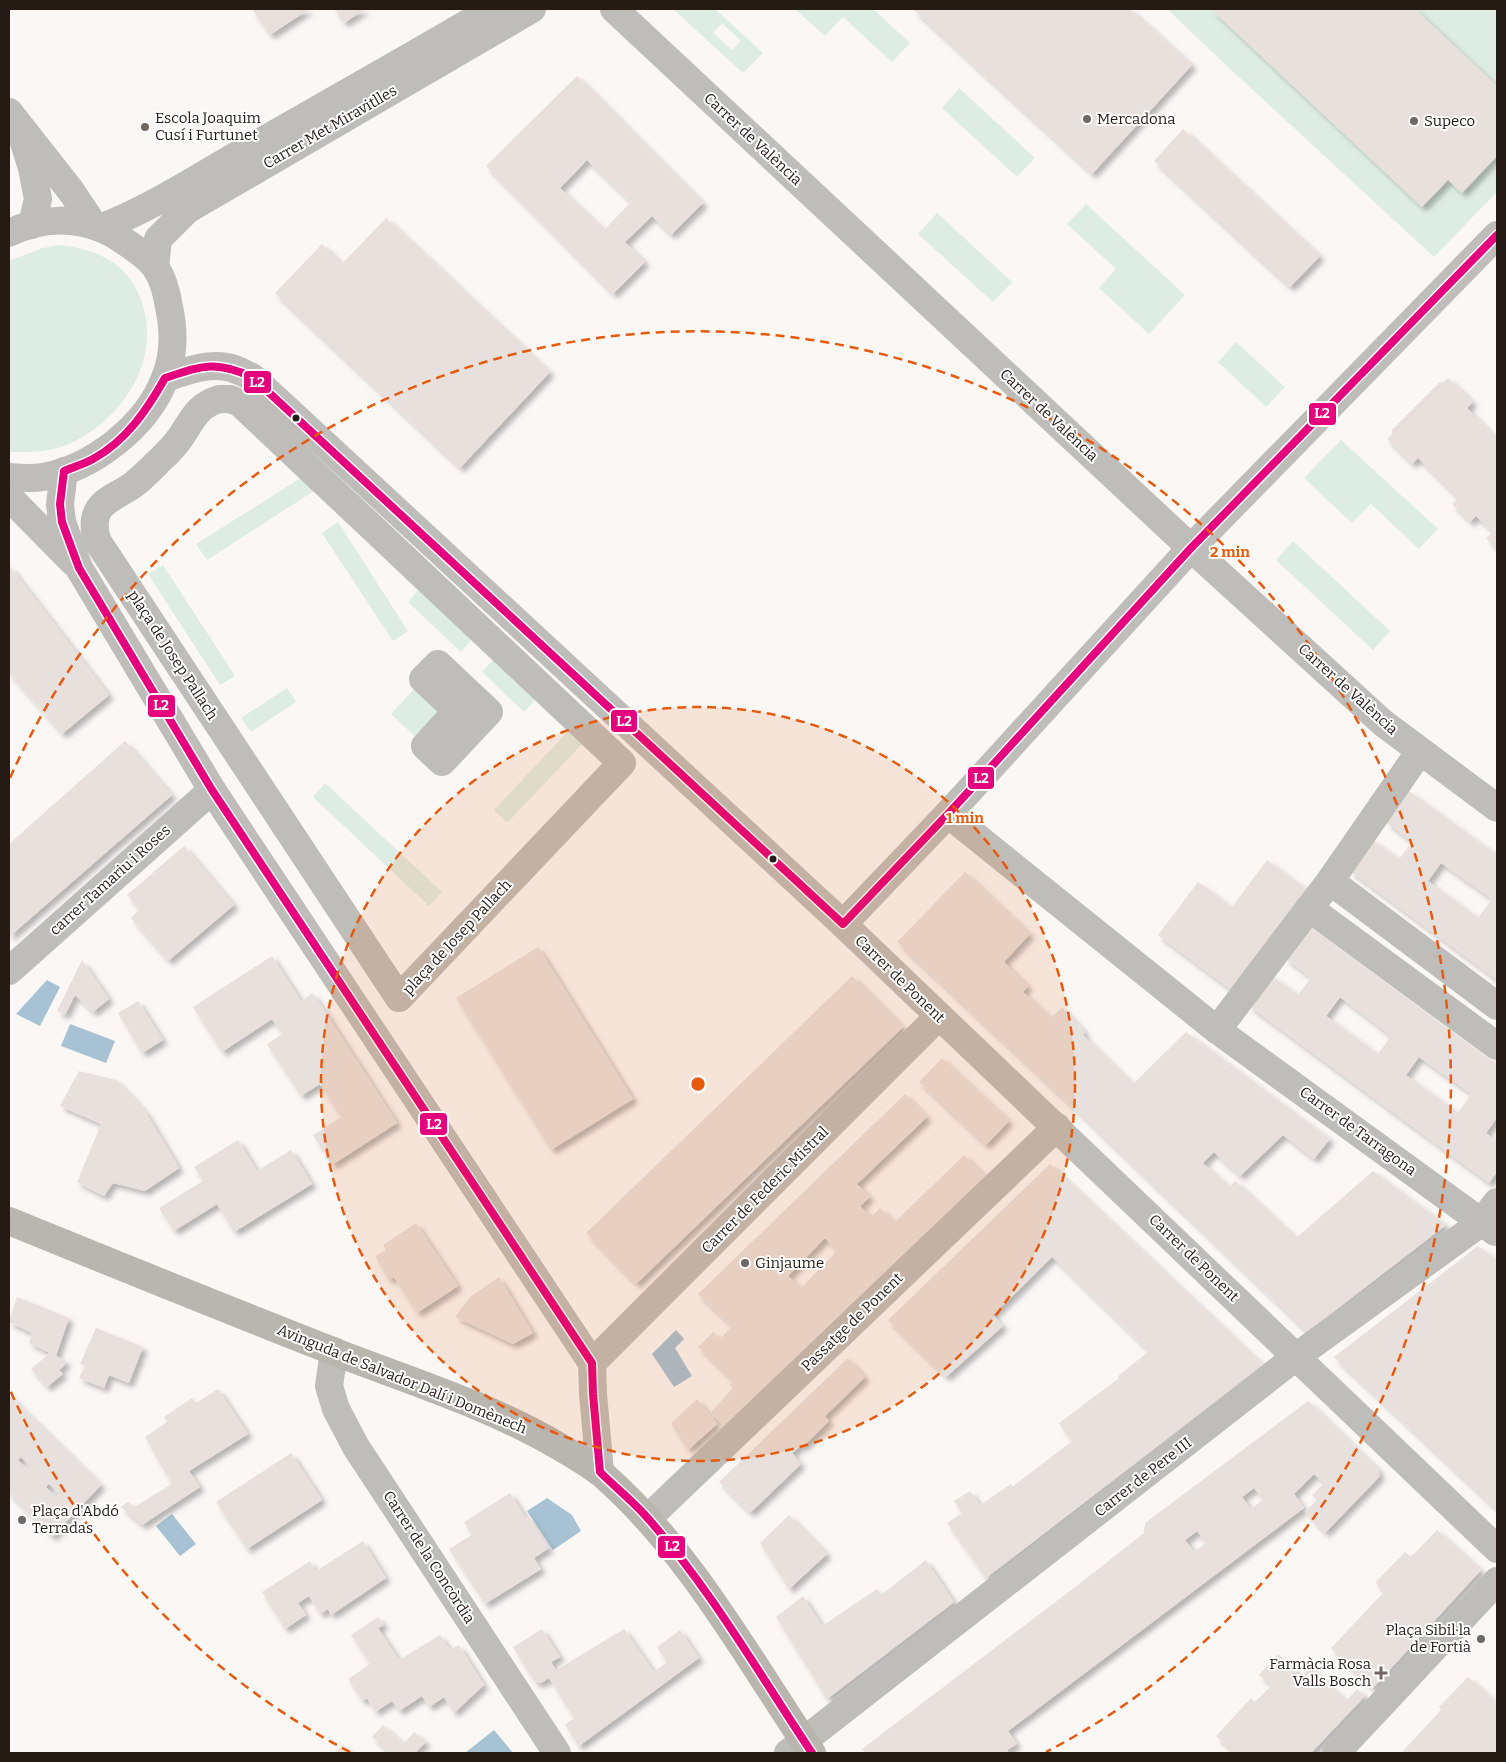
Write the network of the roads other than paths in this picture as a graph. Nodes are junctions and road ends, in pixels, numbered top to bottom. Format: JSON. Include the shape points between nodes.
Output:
{"nodes":[{"id":1,"x":492,"y":9,"type":"edge"},
{"id":2,"x":532,"y":9,"type":"edge"},
{"id":3,"x":614,"y":9,"type":"edge"},
{"id":4,"x":13,"y":117,"type":"edge"},
{"id":5,"x":96,"y":226,"type":"junction"},
{"id":6,"x":20,"y":229,"type":"edge"},
{"id":7,"x":1497,"y":235,"type":"edge"},
{"id":8,"x":155,"y":267,"type":"junction"},
{"id":9,"x":165,"y":378,"type":"junction"},
{"id":10,"x":240,"y":403,"type":"joint"},
{"id":11,"x":64,"y":471,"type":"junction"},
{"id":12,"x":9,"y":477,"type":"edge"},
{"id":13,"x":9,"y":496,"type":"edge"},
{"id":14,"x":1191,"y":548,"type":"junction"},
{"id":15,"x":79,"y":568,"type":"junction"},
{"id":16,"x":1420,"y":751,"type":"junction"},
{"id":17,"x":212,"y":790,"type":"junction"},
{"id":18,"x":1497,"y":808,"type":"edge"},
{"id":19,"x":948,"y":814,"type":"junction"},
{"id":20,"x":1330,"y":880,"type":"junction"},
{"id":21,"x":1310,"y":908,"type":"junction"},
{"id":22,"x":843,"y":924,"type":"junction"},
{"id":23,"x":9,"y":971,"type":"edge"},
{"id":24,"x":1497,"y":1006,"type":"edge"},
{"id":25,"x":938,"y":1017,"type":"junction"},
{"id":26,"x":1217,"y":1030,"type":"junction"},
{"id":27,"x":1497,"y":1046,"type":"edge"},
{"id":28,"x":1056,"y":1127,"type":"junction"},
{"id":29,"x":1492,"y":1219,"type":"edge"},
{"id":30,"x":9,"y":1221,"type":"edge"},
{"id":31,"x":334,"y":1352,"type":"junction"},
{"id":32,"x":1298,"y":1356,"type":"junction"},
{"id":33,"x":592,"y":1363,"type":"junction"},
{"id":34,"x":600,"y":1472,"type":"junction"},
{"id":35,"x":648,"y":1518,"type":"junction"},
{"id":36,"x":1497,"y":1548,"type":"edge"},
{"id":37,"x":1497,"y":1581,"type":"edge"},
{"id":38,"x":801,"y":1749,"type":"edge"},
{"id":39,"x":557,"y":1753,"type":"edge"},
{"id":40,"x":1336,"y":1753,"type":"edge"}],
"edges":[{"from":1,"to":5,"type":"street","name":"Carrer Met Miravitlles","via":[[131,215]]},
{"from":2,"to":8,"type":"street","name":"Carrer Met Miravitlles","via":[[187,210],[158,239]]},
{"from":3,"to":14,"type":"street","name":"Carrer de València"},
{"from":4,"to":5,"type":"street"},
{"from":4,"to":6,"type":"street","via":[[32,168],[38,199]]},
{"from":5,"to":6,"type":"street","via":[[60,220]]},
{"from":5,"to":8,"type":"street","via":[[125,241]]},
{"from":7,"to":14,"type":"street"},
{"from":8,"to":9,"type":"street","via":[[166,292],[172,319],[173,338]]},
{"from":9,"to":11,"type":"street","via":[[150,406],[130,430],[92,460]]},
{"from":9,"to":22,"type":"street","name":"Carrer de Ponent","via":[[214,366],[228,367],[252,378]]},
{"from":10,"to":10,"type":"street","name":"plaça de Josep Pallach","via":[[622,763],[400,998],[94,532],[94,521],[104,503],[133,485],[154,466],[177,442],[200,409],[219,399]]},
{"from":11,"to":12,"type":"street","via":[[42,478]]},
{"from":11,"to":15,"type":"street","via":[[60,504],[62,522]]},
{"from":13,"to":15,"type":"street"},
{"from":14,"to":16,"type":"street","name":"Carrer de València","via":[[1382,723]]},
{"from":14,"to":19,"type":"street"},
{"from":15,"to":17,"type":"street"},
{"from":16,"to":18,"type":"street","name":"Carrer de València"},
{"from":16,"to":20,"type":"street"},
{"from":17,"to":23,"type":"street","name":"carrer Tamariu i Roses"},
{"from":17,"to":33,"type":"street"},
{"from":19,"to":22,"type":"street"},
{"from":19,"to":26,"type":"street","name":"Carrer de Tarragona"},
{"from":20,"to":21,"type":"street"},
{"from":20,"to":24,"type":"street"},
{"from":21,"to":26,"type":"street"},
{"from":21,"to":27,"type":"street"},
{"from":22,"to":25,"type":"street","name":"Carrer de Ponent"},
{"from":25,"to":28,"type":"street","name":"Carrer de Ponent"},
{"from":25,"to":33,"type":"street","name":"Carrer de Federic Mistral"},
{"from":26,"to":29,"type":"street","name":"Carrer de Tarragona"},
{"from":28,"to":32,"type":"street","name":"Carrer de Ponent"},
{"from":28,"to":35,"type":"street","name":"Passatge de Ponent"},
{"from":29,"to":32,"type":"street","name":"Carrer de Pere III"},
{"from":30,"to":31,"type":"main road","name":"Avinguda de Salvador Dalí i Domènech"},
{"from":31,"to":34,"type":"main road","name":"Avinguda de Salvador Dalí i Domènech","via":[[491,1412],[568,1451]]},
{"from":31,"to":39,"type":"street","name":"Carrer de la Concòrdia","via":[[330,1386],[336,1409],[356,1447]]},
{"from":32,"to":36,"type":"street","name":"Carrer de Ponent"},
{"from":32,"to":38,"type":"street","name":"Carrer de Pere III"},
{"from":33,"to":34,"type":"street"},
{"from":34,"to":35,"type":"main road","name":"Avinguda de Salvador Dalí i Domènech"},
{"from":35,"to":38,"type":"main road","name":"Avinguda de Salvador Dalí i Domènech","via":[[696,1580]]},
{"from":37,"to":40,"type":"street"}]}
